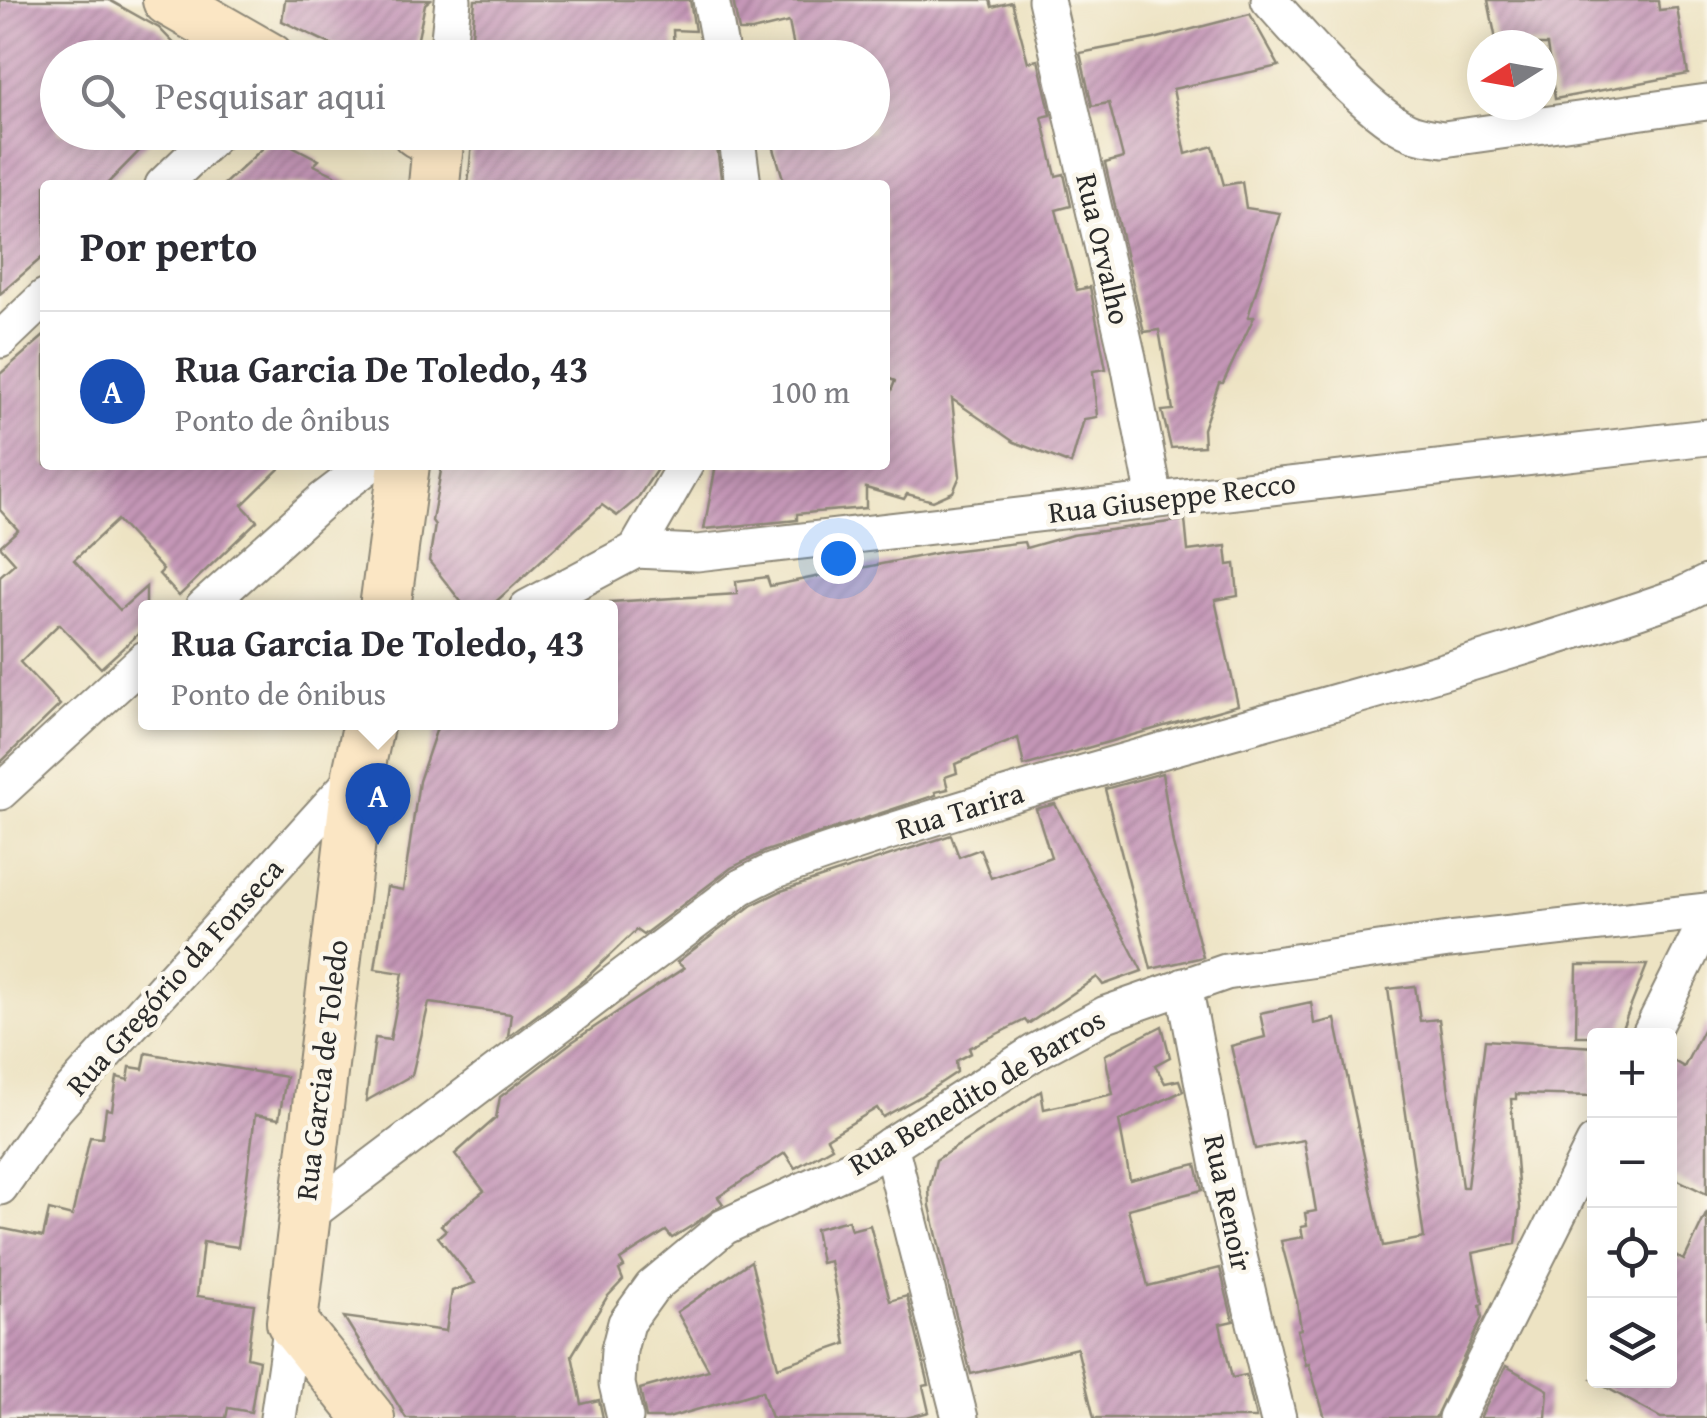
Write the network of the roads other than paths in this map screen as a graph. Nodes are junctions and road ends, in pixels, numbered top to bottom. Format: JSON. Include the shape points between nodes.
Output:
{"nodes":[{"id":1,"x":168,"y":0,"type":"edge"},
{"id":2,"x":454,"y":0,"type":"edge"},
{"id":3,"x":711,"y":0,"type":"edge"},
{"id":4,"x":1046,"y":0,"type":"edge"},
{"id":5,"x":1268,"y":0,"type":"edge"},
{"id":6,"x":237,"y":40,"type":"edge"},
{"id":7,"x":449,"y":40,"type":"edge"},
{"id":8,"x":719,"y":40,"type":"edge"},
{"id":9,"x":1707,"y":102,"type":"edge"},
{"id":10,"x":199,"y":150,"type":"edge"},
{"id":11,"x":739,"y":150,"type":"edge"},
{"id":12,"x":168,"y":180,"type":"edge"},
{"id":13,"x":743,"y":180,"type":"edge"},
{"id":14,"x":40,"y":302,"type":"edge"},
{"id":15,"x":0,"y":340,"type":"edge"},
{"id":16,"x":1707,"y":437,"type":"edge"},
{"id":17,"x":362,"y":470,"type":"edge"},
{"id":18,"x":403,"y":470,"type":"edge"},
{"id":19,"x":682,"y":470,"type":"edge"},
{"id":20,"x":1155,"y":499,"type":"junction"},
{"id":21,"x":636,"y":550,"type":"junction"},
{"id":22,"x":1707,"y":583,"type":"edge"},
{"id":23,"x":212,"y":600,"type":"edge"},
{"id":24,"x":385,"y":600,"type":"edge"},
{"id":25,"x":541,"y":600,"type":"edge"},
{"id":26,"x":138,"y":666,"type":"edge"},
{"id":27,"x":367,"y":730,"type":"edge"},
{"id":28,"x":358,"y":774,"type":"junction"},
{"id":29,"x":0,"y":792,"type":"edge"},
{"id":30,"x":1707,"y":911,"type":"edge"},
{"id":31,"x":1707,"y":920,"type":"edge"},
{"id":32,"x":1184,"y":986,"type":"junction"},
{"id":33,"x":1653,"y":1028,"type":"edge"},
{"id":34,"x":890,"y":1145,"type":"junction"},
{"id":35,"x":1587,"y":1157,"type":"edge"},
{"id":36,"x":0,"y":1187,"type":"edge"},
{"id":37,"x":304,"y":1218,"type":"junction"},
{"id":38,"x":292,"y":1322,"type":"junction"},
{"id":39,"x":278,"y":1418,"type":"edge"},
{"id":40,"x":369,"y":1418,"type":"edge"},
{"id":41,"x":625,"y":1418,"type":"edge"},
{"id":42,"x":960,"y":1418,"type":"edge"},
{"id":43,"x":1278,"y":1418,"type":"edge"},
{"id":44,"x":1456,"y":1418,"type":"edge"}],
"edges":[{"from":1,"to":6,"type":"street"},
{"from":2,"to":7,"type":"street"},
{"from":3,"to":8,"type":"street"},
{"from":4,"to":20,"type":"street","name":"Rua Orvalho"},
{"from":5,"to":9,"type":"street","via":[[1353,88],[1418,136],[1444,139]]},
{"from":10,"to":12,"type":"street"},
{"from":11,"to":13,"type":"street"},
{"from":14,"to":15,"type":"street"},
{"from":16,"to":20,"type":"street","name":"Rua Giuseppe Recco"},
{"from":17,"to":23,"type":"street"},
{"from":18,"to":24,"type":"street"},
{"from":19,"to":21,"type":"street"},
{"from":20,"to":21,"type":"street","name":"Rua Giuseppe Recco","via":[[697,553]]},
{"from":21,"to":25,"type":"street"},
{"from":22,"to":37,"type":"street","name":"Rua Tarira","via":[[1492,659],[1199,738],[773,870],[741,887]]},
{"from":26,"to":29,"type":"street"},
{"from":27,"to":28,"type":"street","name":"Rua Garcia de Toledo"},
{"from":28,"to":36,"type":"street","name":"Rua Gregório da Fonseca","via":[[54,1110]]},
{"from":28,"to":37,"type":"street","name":"Rua Garcia de Toledo"},
{"from":30,"to":32,"type":"street","name":"Rua Benedito de Barros","via":[[1244,969]]},
{"from":31,"to":33,"type":"street"},
{"from":32,"to":34,"type":"street","name":"Rua Benedito de Barros","via":[[1106,1014],[1035,1052]]},
{"from":32,"to":43,"type":"street","name":"Rua Renoir"},
{"from":34,"to":41,"type":"street","name":"Rua Benedito de Barros","via":[[724,1227],[652,1287],[626,1323],[619,1350]]},
{"from":34,"to":42,"type":"street"},
{"from":35,"to":44,"type":"street"},
{"from":37,"to":38,"type":"street","name":"Rua Garcia de Toledo"},
{"from":38,"to":39,"type":"street","name":"Rua Garcia de Toledo"},
{"from":38,"to":40,"type":"street"}]}
